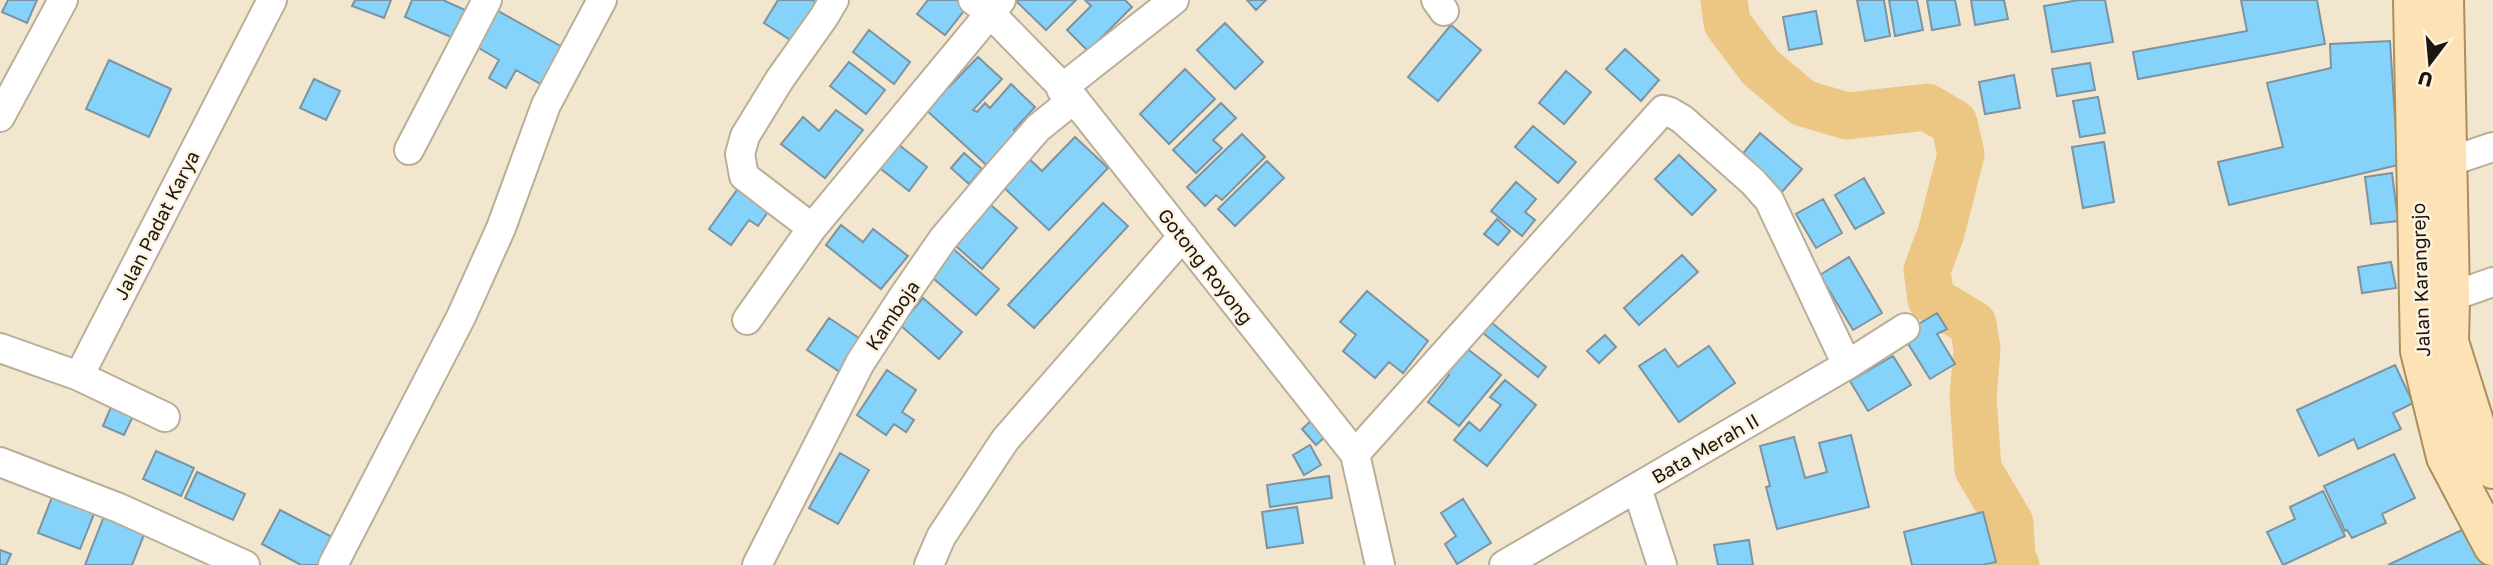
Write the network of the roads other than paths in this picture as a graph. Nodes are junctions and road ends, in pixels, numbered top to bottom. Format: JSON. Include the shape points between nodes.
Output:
{"nodes":[{"id":1,"x":63,"y":0,"type":"edge"},
{"id":2,"x":272,"y":0,"type":"edge"},
{"id":3,"x":487,"y":0,"type":"edge"},
{"id":4,"x":602,"y":0,"type":"edge"},
{"id":5,"x":834,"y":0,"type":"edge"},
{"id":6,"x":1174,"y":0,"type":"edge"},
{"id":7,"x":2413,"y":0,"type":"edge"},
{"id":8,"x":2444,"y":0,"type":"edge"},
{"id":9,"x":988,"y":4,"type":"edge"},
{"id":10,"x":1068,"y":94,"type":"junction"},
{"id":11,"x":0,"y":117,"type":"edge"},
{"id":12,"x":2493,"y":147,"type":"edge"},
{"id":13,"x":409,"y":150,"type":"dead end"},
{"id":14,"x":2448,"y":162,"type":"junction"},
{"id":15,"x":812,"y":228,"type":"junction"},
{"id":16,"x":1183,"y":236,"type":"junction"},
{"id":17,"x":2493,"y":282,"type":"edge"},
{"id":18,"x":2450,"y":297,"type":"junction"},
{"id":19,"x":747,"y":320,"type":"dead end"},
{"id":20,"x":1905,"y":328,"type":"dead end"},
{"id":21,"x":0,"y":348,"type":"edge"},
{"id":22,"x":1847,"y":365,"type":"junction"},
{"id":23,"x":79,"y":376,"type":"junction"},
{"id":24,"x":165,"y":417,"type":"dead end"},
{"id":25,"x":1354,"y":454,"type":"junction"},
{"id":26,"x":0,"y":462,"type":"edge"},
{"id":27,"x":2493,"y":469,"type":"edge"},
{"id":28,"x":1637,"y":488,"type":"junction"},
{"id":29,"x":2493,"y":546,"type":"edge"},
{"id":30,"x":245,"y":565,"type":"edge"},
{"id":31,"x":333,"y":565,"type":"edge"},
{"id":32,"x":757,"y":565,"type":"edge"},
{"id":33,"x":929,"y":565,"type":"edge"},
{"id":34,"x":1380,"y":565,"type":"edge"},
{"id":35,"x":1504,"y":565,"type":"edge"},
{"id":36,"x":1662,"y":565,"type":"edge"}],
"edges":[{"from":1,"to":11,"type":"street"},
{"from":2,"to":23,"type":"street","name":"Jalan Padat Karya"},
{"from":3,"to":13,"type":"street"},
{"from":4,"to":31,"type":"street","via":[[546,105],[502,228],[467,305]]},
{"from":5,"to":15,"type":"street","via":[[752,124],[740,154],[744,176]]},
{"from":6,"to":10,"type":"street","name":"Kamboja"},
{"from":7,"to":29,"type":"main road","name":"Jalan Karangrejo","via":[[2420,351],[2446,457]]},
{"from":8,"to":14,"type":"main road","name":"Jalan Karangrejo"},
{"from":9,"to":10,"type":"street","name":"Gotong Royong"},
{"from":9,"to":15,"type":"street"},
{"from":10,"to":16,"type":"street","name":"Gotong Royong"},
{"from":10,"to":32,"type":"street","name":"Kamboja","via":[[943,239],[860,363]]},
{"from":12,"to":14,"type":"street"},
{"from":14,"to":18,"type":"main road","name":"Jalan Karangrejo"},
{"from":15,"to":19,"type":"street"},
{"from":16,"to":25,"type":"street","name":"Gotong Royong"},
{"from":16,"to":33,"type":"street","via":[[1005,440]]},
{"from":17,"to":18,"type":"street"},
{"from":18,"to":27,"type":"main road","name":"Jalan Karangrejo","via":[[2449,342]]},
{"from":20,"to":22,"type":"street","name":"Bata Merah II"},
{"from":21,"to":23,"type":"street"},
{"from":22,"to":25,"type":"street","via":[[1769,200],[1682,119],[1663,110]]},
{"from":22,"to":28,"type":"street","name":"Bata Merah II"},
{"from":23,"to":24,"type":"street"},
{"from":25,"to":34,"type":"street","name":"Gotong Royong"},
{"from":26,"to":30,"type":"street","via":[[140,517]]},
{"from":28,"to":35,"type":"street","name":"Bata Merah II"},
{"from":28,"to":36,"type":"street"}]}
